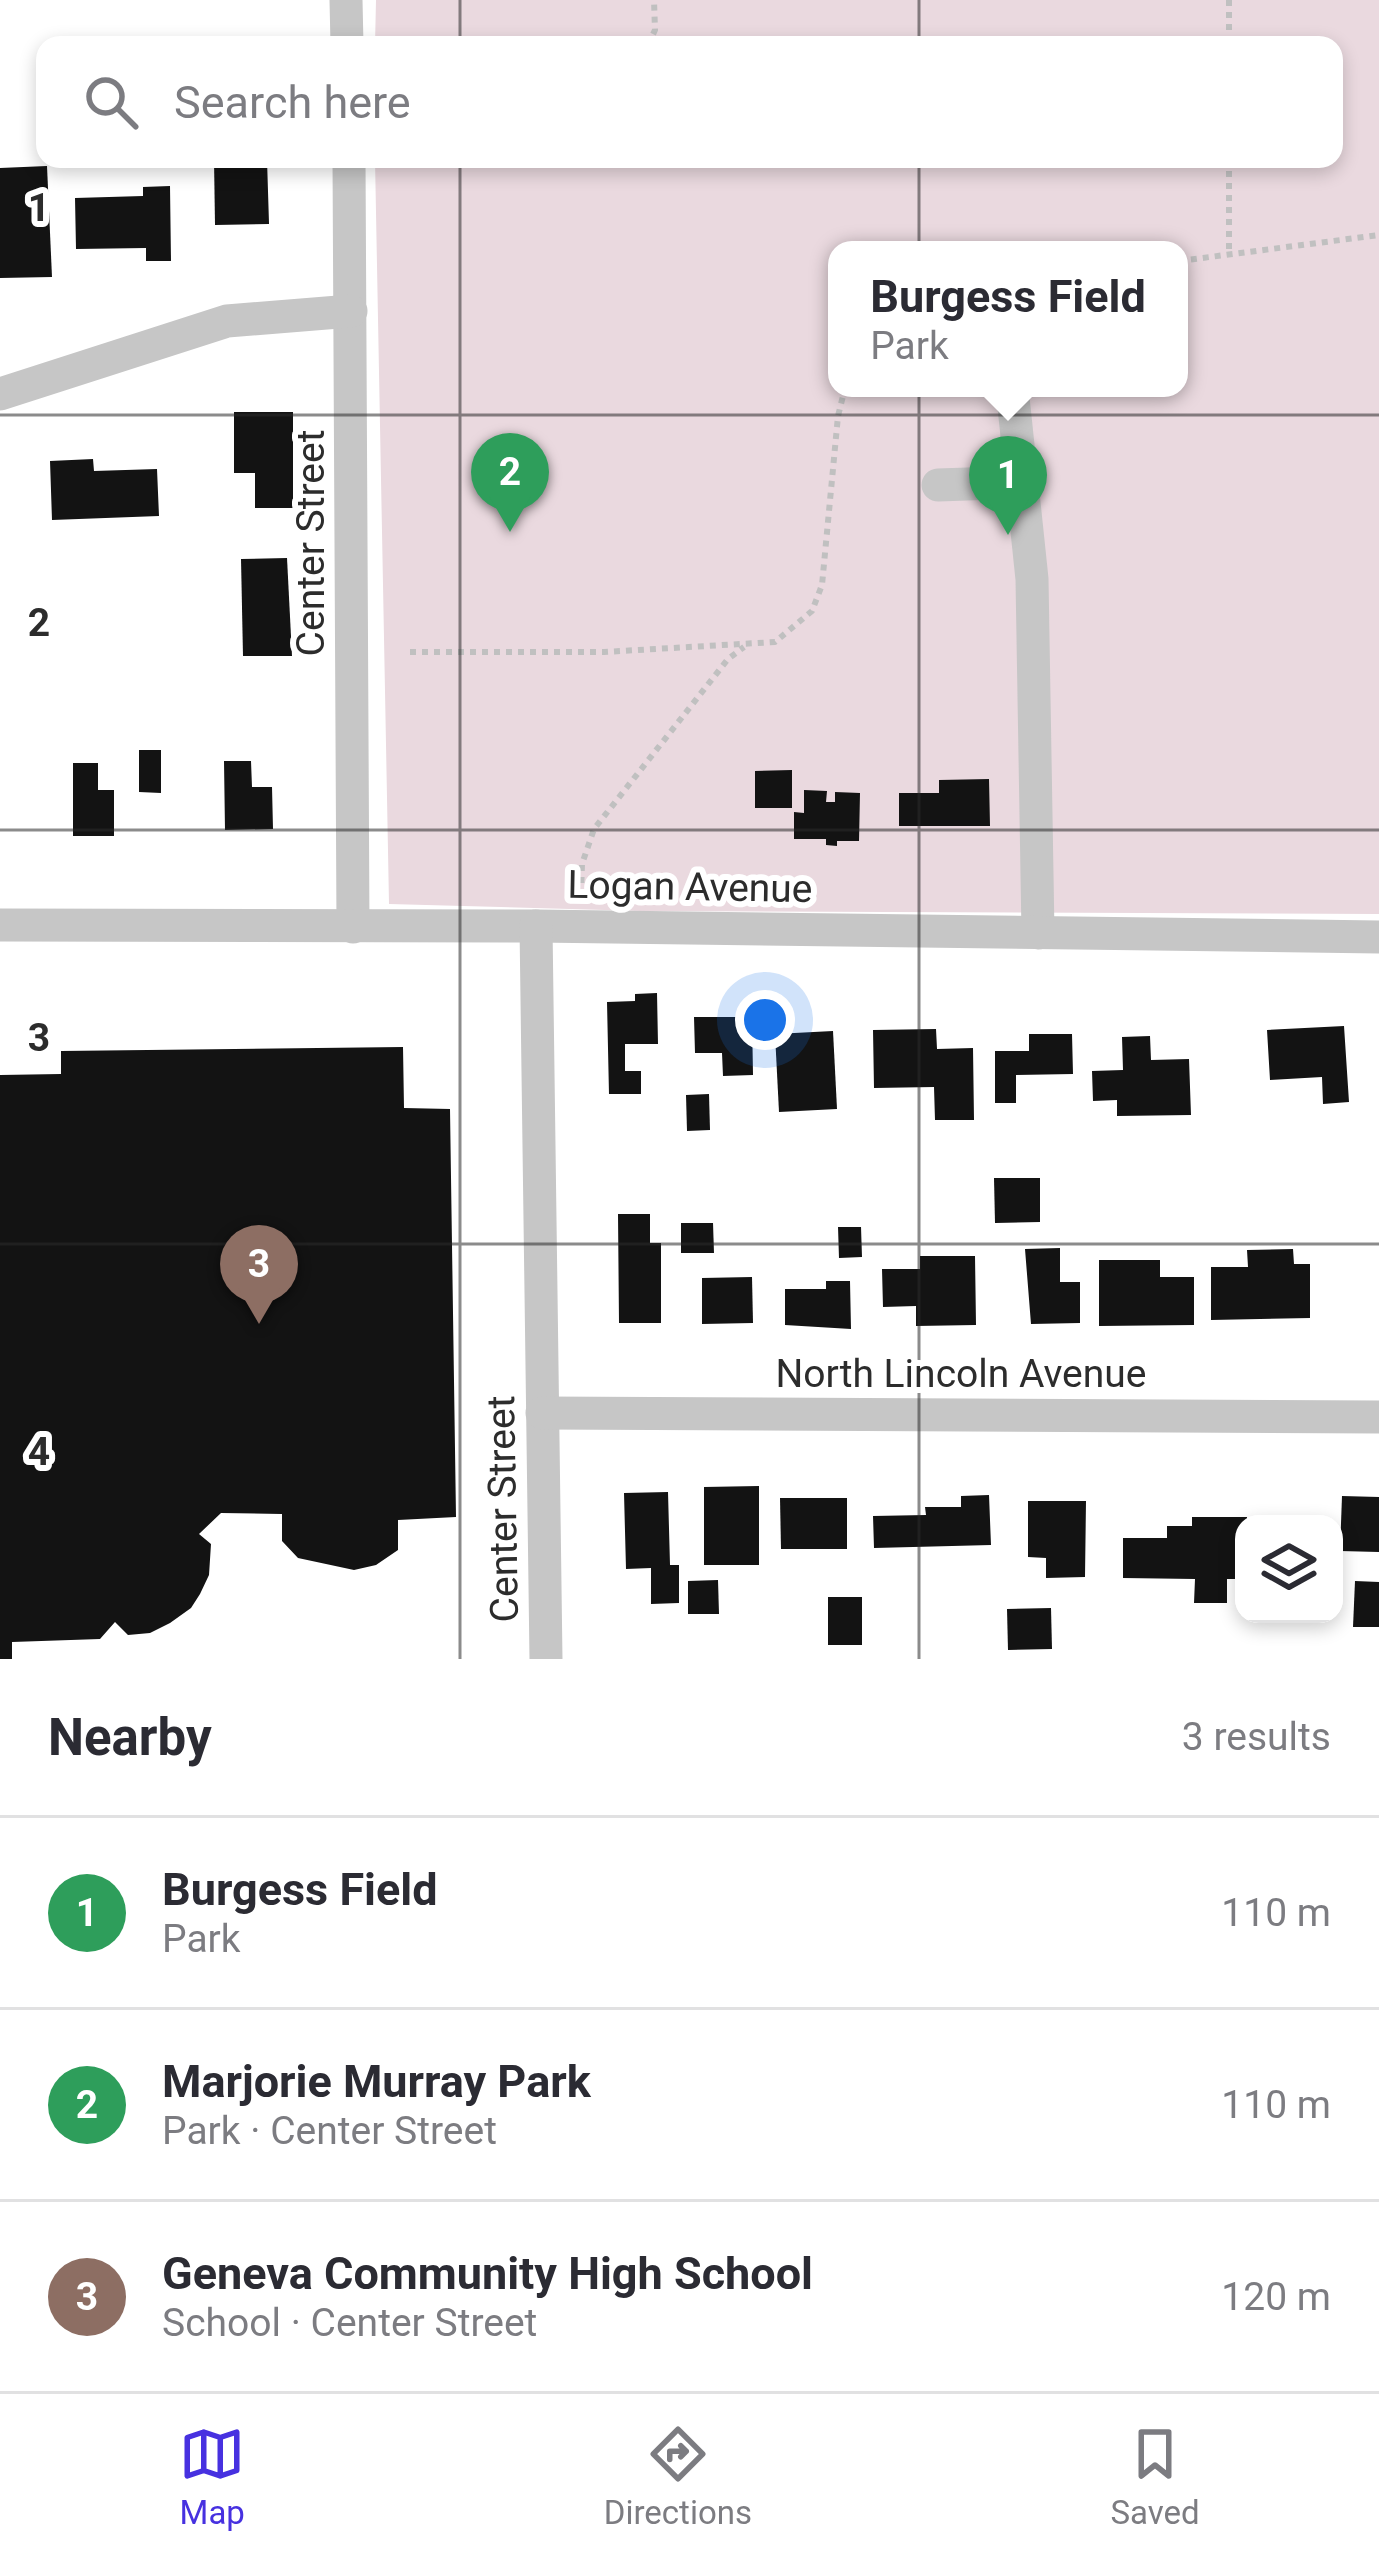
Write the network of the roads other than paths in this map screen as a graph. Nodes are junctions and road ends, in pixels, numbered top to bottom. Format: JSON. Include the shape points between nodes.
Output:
{"nodes":[{"id":1,"x":346,"y":0,"type":"edge"},
{"id":2,"x":347,"y":36,"type":"edge"},
{"id":3,"x":349,"y":168,"type":"edge"},
{"id":4,"x":351,"y":311,"type":"junction"},
{"id":5,"x":0,"y":394,"type":"edge"},
{"id":6,"x":1013,"y":397,"type":"edge"},
{"id":7,"x":1024,"y":482,"type":"junction"},
{"id":8,"x":938,"y":485,"type":"dead end"},
{"id":9,"x":0,"y":925,"type":"edge"},
{"id":10,"x":536,"y":926,"type":"junction"},
{"id":11,"x":353,"y":927,"type":"junction"},
{"id":12,"x":1038,"y":933,"type":"junction"},
{"id":13,"x":1379,"y":938,"type":"edge"},
{"id":14,"x":542,"y":1413,"type":"junction"},
{"id":15,"x":1379,"y":1417,"type":"edge"},
{"id":16,"x":546,"y":1659,"type":"edge"}],
"edges":[{"from":1,"to":2,"type":"street"},
{"from":3,"to":4,"type":"street","name":"Center Street"},
{"from":4,"to":5,"type":"street","via":[[227,321]]},
{"from":4,"to":11,"type":"street","name":"Center Street"},
{"from":6,"to":7,"type":"street"},
{"from":7,"to":8,"type":"street"},
{"from":7,"to":12,"type":"street"},
{"from":9,"to":11,"type":"street","name":"Logan Avenue"},
{"from":10,"to":11,"type":"street","name":"Logan Avenue"},
{"from":10,"to":12,"type":"street","name":"Logan Avenue"},
{"from":10,"to":14,"type":"street","name":"Center Street"},
{"from":12,"to":13,"type":"street","name":"Logan Avenue"},
{"from":14,"to":15,"type":"street","name":"North Lincoln Avenue"},
{"from":14,"to":16,"type":"street","name":"Center Street"}]}
